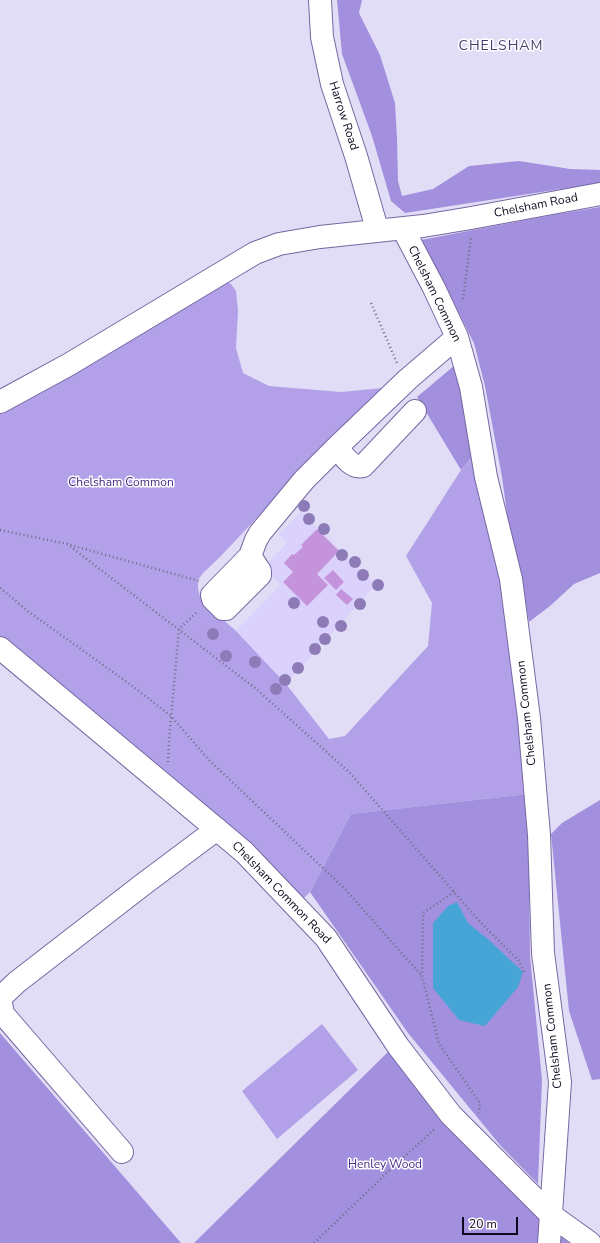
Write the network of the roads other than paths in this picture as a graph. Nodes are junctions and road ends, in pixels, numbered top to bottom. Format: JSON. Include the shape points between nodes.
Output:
{"nodes":[{"id":1,"x":320,"y":0,"type":"edge"},
{"id":2,"x":600,"y":194,"type":"edge"},
{"id":3,"x":472,"y":226,"type":"joint"},
{"id":4,"x":403,"y":229,"type":"junction"},
{"id":5,"x":379,"y":230,"type":"junction"},
{"id":6,"x":457,"y":337,"type":"junction"},
{"id":7,"x":0,"y":402,"type":"edge"},
{"id":8,"x":415,"y":411,"type":"dead end"},
{"id":9,"x":337,"y":447,"type":"junction"},
{"id":10,"x":206,"y":602,"type":"road end"},
{"id":11,"x":0,"y":648,"type":"edge"},
{"id":12,"x":217,"y":829,"type":"junction"},
{"id":13,"x":122,"y":1152,"type":"dead end"},
{"id":14,"x":551,"y":1215,"type":"junction"},
{"id":15,"x":549,"y":1243,"type":"edge"},
{"id":16,"x":590,"y":1243,"type":"edge"}],
"edges":[{"from":1,"to":5,"type":"street","name":"Harrow Road","via":[[322,38],[332,84]]},
{"from":2,"to":3,"type":"street","name":"Chelsham Road"},
{"from":3,"to":4,"type":"street","name":"Chelsham Common"},
{"from":4,"to":5,"type":"street","name":"Chelsham Common"},
{"from":4,"to":6,"type":"street","name":"Chelsham Common"},
{"from":5,"to":7,"type":"street","name":"Chelsham Common","via":[[320,236],[279,244],[254,253],[68,365]]},
{"from":6,"to":9,"type":"street"},
{"from":6,"to":14,"type":"street","name":"Chelsham Common","via":[[471,387],[486,477],[511,579],[529,718],[539,835],[543,953],[560,1082]]},
{"from":8,"to":9,"type":"street","via":[[362,466],[353,465]]},
{"from":9,"to":10,"type":"street","via":[[304,480],[260,533],[250,556]]},
{"from":11,"to":12,"type":"street","name":"Chelsham Common Road"},
{"from":12,"to":13,"type":"street","via":[[17,982],[0,998],[3,1014]]},
{"from":12,"to":14,"type":"street","name":"Chelsham Common Road","via":[[244,852],[326,938],[398,1046],[451,1115]]},
{"from":14,"to":15,"type":"street","name":"Chelsham Common"},
{"from":14,"to":16,"type":"street","name":"Chelsham Common Road"}]}
